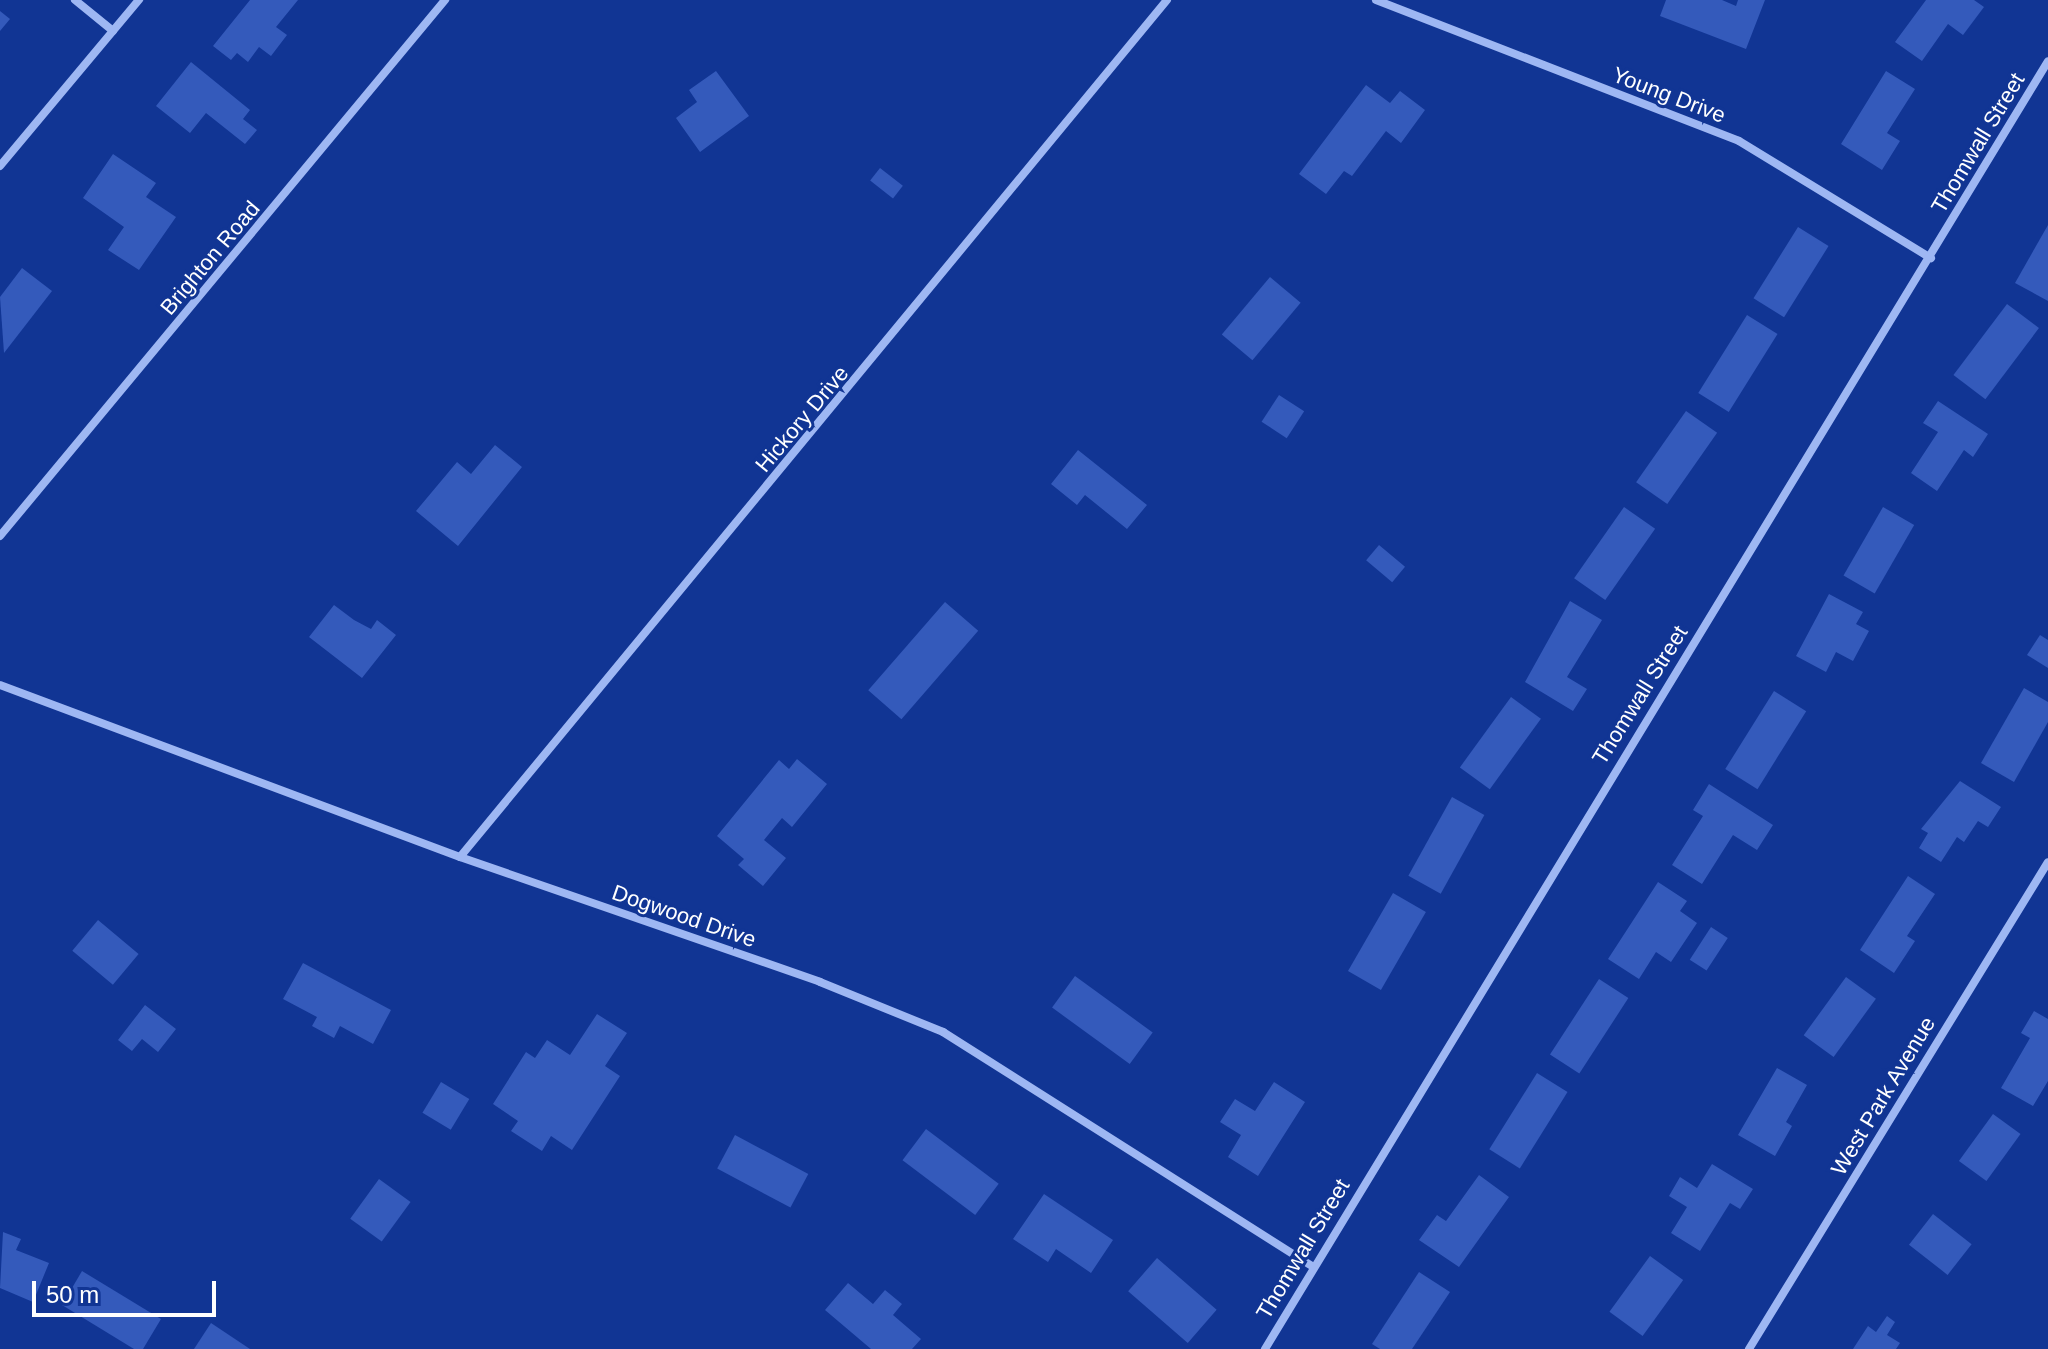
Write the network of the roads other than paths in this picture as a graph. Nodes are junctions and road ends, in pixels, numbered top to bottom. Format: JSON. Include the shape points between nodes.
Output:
{"nodes":[{"id":1,"x":75,"y":0,"type":"edge"},
{"id":2,"x":139,"y":0,"type":"edge"},
{"id":3,"x":445,"y":0,"type":"edge"},
{"id":4,"x":1167,"y":0,"type":"edge"},
{"id":5,"x":1376,"y":0,"type":"edge"},
{"id":6,"x":113,"y":31,"type":"junction"},
{"id":7,"x":2048,"y":61,"type":"edge"},
{"id":8,"x":0,"y":166,"type":"edge"},
{"id":9,"x":1931,"y":258,"type":"junction"},
{"id":10,"x":0,"y":536,"type":"edge"},
{"id":11,"x":0,"y":685,"type":"edge"},
{"id":12,"x":460,"y":857,"type":"junction"},
{"id":13,"x":2048,"y":862,"type":"edge"},
{"id":14,"x":1314,"y":1267,"type":"junction"},
{"id":15,"x":1265,"y":1349,"type":"edge"},
{"id":16,"x":1749,"y":1349,"type":"edge"}],
"edges":[{"from":1,"to":6,"type":"street"},
{"from":2,"to":6,"type":"street"},
{"from":3,"to":10,"type":"street","name":"Brighton Road"},
{"from":4,"to":12,"type":"street","name":"Hickory Drive"},
{"from":5,"to":9,"type":"street","name":"Young Drive","via":[[1739,141]]},
{"from":6,"to":8,"type":"street"},
{"from":7,"to":9,"type":"street","name":"Thomwall Street"},
{"from":9,"to":14,"type":"street","name":"Thomwall Street"},
{"from":11,"to":12,"type":"street","name":"Dogwood Drive"},
{"from":12,"to":14,"type":"street","name":"Dogwood Drive","via":[[820,982],[943,1032]]},
{"from":13,"to":16,"type":"street","name":"West Park Avenue"},
{"from":14,"to":15,"type":"street","name":"Thomwall Street"}]}
